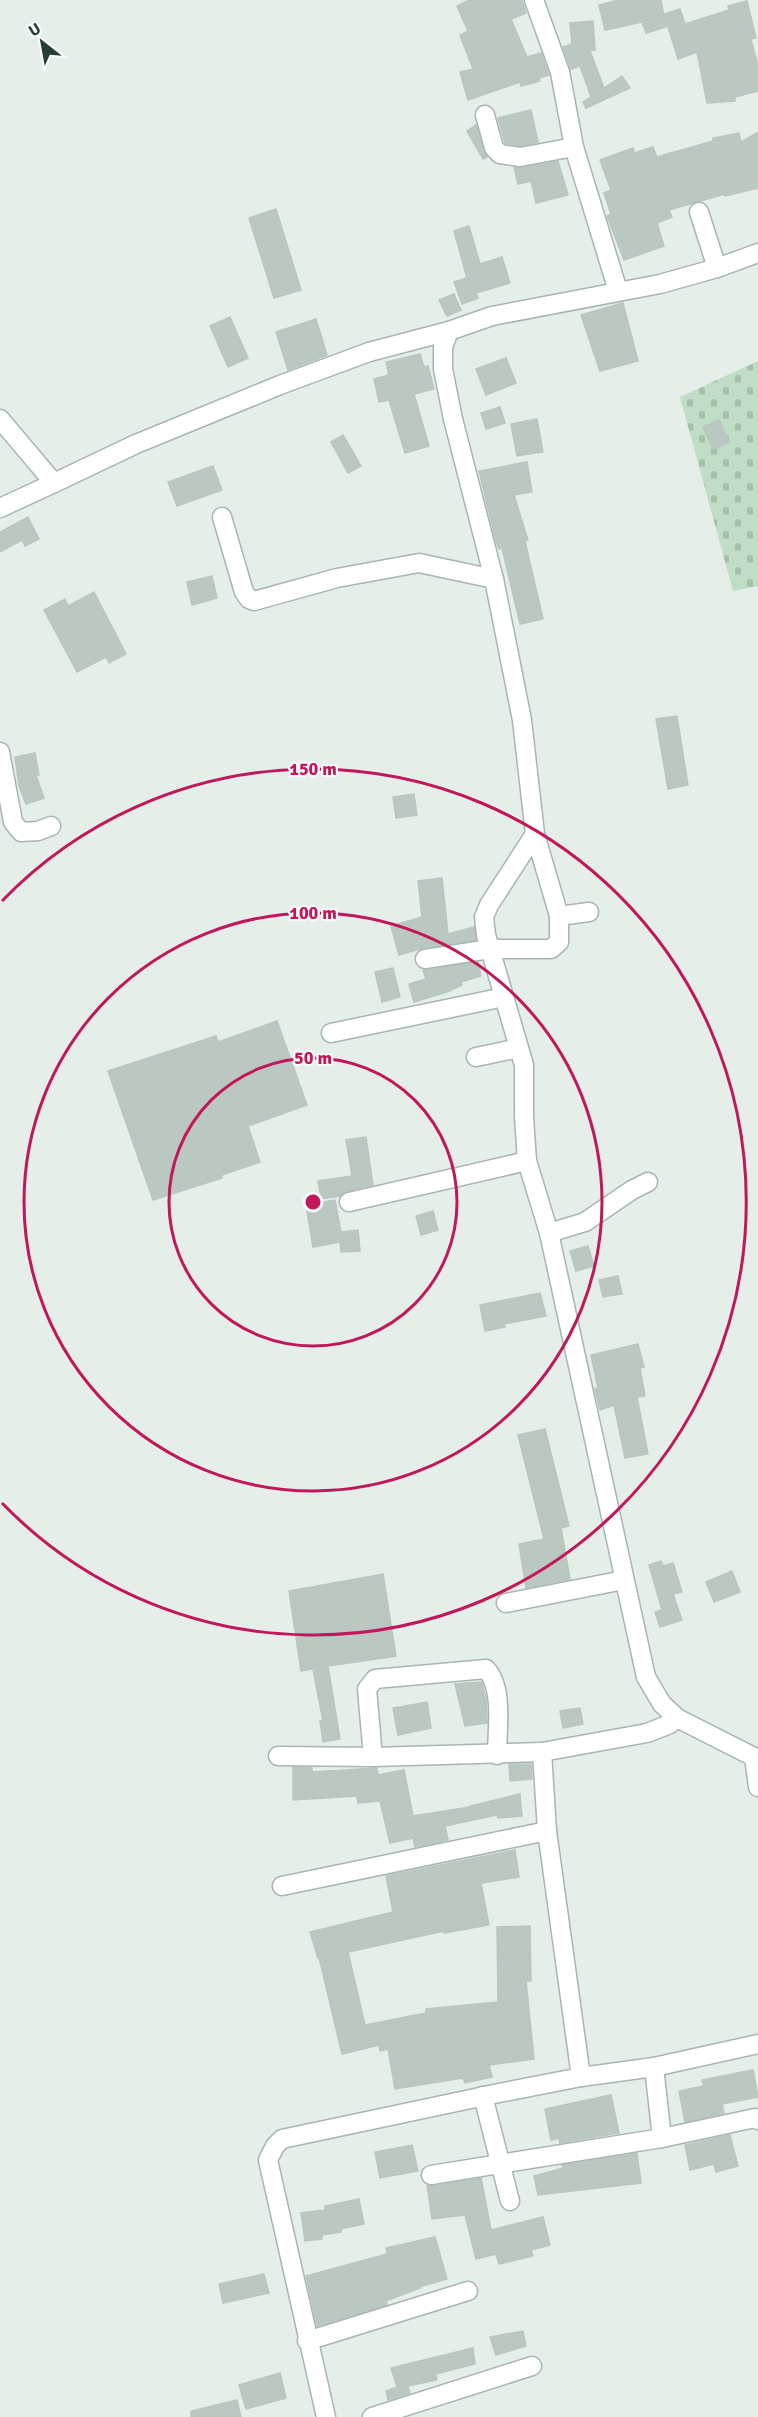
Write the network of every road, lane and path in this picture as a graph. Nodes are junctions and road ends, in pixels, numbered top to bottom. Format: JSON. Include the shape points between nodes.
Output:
{"nodes":[{"id":1,"x":534,"y":0,"type":"edge"},
{"id":2,"x":485,"y":115,"type":"dead end"},
{"id":3,"x":574,"y":147,"type":"junction"},
{"id":4,"x":699,"y":212,"type":"dead end"},
{"id":5,"x":758,"y":253,"type":"edge"},
{"id":6,"x":717,"y":268,"type":"junction"},
{"id":7,"x":618,"y":291,"type":"junction"},
{"id":8,"x":449,"y":331,"type":"junction"},
{"id":9,"x":0,"y":419,"type":"edge"},
{"id":10,"x":54,"y":483,"type":"junction"},
{"id":11,"x":0,"y":507,"type":"edge"},
{"id":12,"x":222,"y":517,"type":"dead end"},
{"id":13,"x":494,"y":579,"type":"junction"},
{"id":14,"x":0,"y":752,"type":"edge"},
{"id":15,"x":51,"y":826,"type":"dead end"},
{"id":16,"x":535,"y":834,"type":"junction"},
{"id":17,"x":589,"y":912,"type":"dead end"},
{"id":18,"x":559,"y":916,"type":"junction"},
{"id":19,"x":490,"y":949,"type":"junction"},
{"id":20,"x":425,"y":959,"type":"dead end"},
{"id":21,"x":504,"y":997,"type":"junction"},
{"id":22,"x":331,"y":1033,"type":"dead end"},
{"id":23,"x":519,"y":1048,"type":"junction"},
{"id":24,"x":476,"y":1057,"type":"dead end"},
{"id":25,"x":527,"y":1161,"type":"junction"},
{"id":26,"x":648,"y":1182,"type":"dead end"},
{"id":27,"x":349,"y":1202,"type":"dead end"},
{"id":28,"x":549,"y":1233,"type":"junction"},
{"id":29,"x":624,"y":1580,"type":"junction"},
{"id":30,"x":506,"y":1603,"type":"dead end"},
{"id":31,"x":676,"y":1718,"type":"junction"},
{"id":32,"x":542,"y":1752,"type":"junction"},
{"id":33,"x":497,"y":1755,"type":"junction"},
{"id":34,"x":278,"y":1756,"type":"dead end"},
{"id":35,"x":373,"y":1757,"type":"junction"},
{"id":36,"x":756,"y":1758,"type":"edge"},
{"id":37,"x":758,"y":1787,"type":"edge"},
{"id":38,"x":547,"y":1831,"type":"junction"},
{"id":39,"x":282,"y":1886,"type":"dead end"},
{"id":40,"x":758,"y":2044,"type":"edge"},
{"id":41,"x":654,"y":2067,"type":"junction"},
{"id":42,"x":581,"y":2077,"type":"junction"},
{"id":43,"x":483,"y":2096,"type":"junction"},
{"id":44,"x":758,"y":2120,"type":"edge"},
{"id":45,"x":662,"y":2138,"type":"junction"},
{"id":46,"x":500,"y":2164,"type":"junction"},
{"id":47,"x":431,"y":2175,"type":"dead end"},
{"id":48,"x":510,"y":2201,"type":"dead end"},
{"id":49,"x":468,"y":2291,"type":"dead end"},
{"id":50,"x":308,"y":2341,"type":"junction"},
{"id":51,"x":532,"y":2366,"type":"dead end"},
{"id":52,"x":327,"y":2417,"type":"edge"},
{"id":53,"x":372,"y":2417,"type":"edge"}],
"edges":[{"from":1,"to":3,"type":"street","via":[[560,72]]},
{"from":2,"to":3,"type":"street","via":[[494,148],[500,154],[520,157]]},
{"from":3,"to":7,"type":"street"},
{"from":4,"to":6,"type":"street"},
{"from":5,"to":6,"type":"street"},
{"from":6,"to":7,"type":"street"},
{"from":7,"to":8,"type":"street","via":[[492,316]]},
{"from":8,"to":10,"type":"street","via":[[369,352],[279,385],[136,444]]},
{"from":8,"to":13,"type":"street","via":[[443,347],[448,393]]},
{"from":9,"to":10,"type":"street"},
{"from":10,"to":11,"type":"street"},
{"from":12,"to":13,"type":"street","via":[[244,592],[254,602],[337,578],[419,563]]},
{"from":13,"to":16,"type":"street","via":[[522,720]]},
{"from":14,"to":15,"type":"street","via":[[13,822],[21,832]]},
{"from":16,"to":18,"type":"street"},
{"from":16,"to":19,"type":"street","via":[[484,917]]},
{"from":17,"to":18,"type":"street"},
{"from":18,"to":19,"type":"street","via":[[559,942],[551,949]]},
{"from":19,"to":20,"type":"street"},
{"from":19,"to":21,"type":"street"},
{"from":21,"to":22,"type":"street"},
{"from":21,"to":23,"type":"street"},
{"from":23,"to":24,"type":"street"},
{"from":23,"to":25,"type":"street","via":[[524,1065]]},
{"from":25,"to":27,"type":"street"},
{"from":25,"to":28,"type":"street"},
{"from":26,"to":28,"type":"street","via":[[585,1222]]},
{"from":28,"to":29,"type":"street"},
{"from":29,"to":30,"type":"street"},
{"from":29,"to":31,"type":"street","via":[[646,1677],[662,1704]]},
{"from":31,"to":32,"type":"street","via":[[647,1733]]},
{"from":31,"to":36,"type":"street"},
{"from":32,"to":33,"type":"street"},
{"from":32,"to":38,"type":"street"},
{"from":33,"to":35,"type":"street"},
{"from":33,"to":35,"type":"street","via":[[497,1688],[486,1670],[375,1679],[367,1689]]},
{"from":34,"to":35,"type":"street"},
{"from":36,"to":37,"type":"street"},
{"from":38,"to":39,"type":"street"},
{"from":38,"to":42,"type":"street"},
{"from":40,"to":41,"type":"street"},
{"from":41,"to":42,"type":"street"},
{"from":41,"to":45,"type":"street"},
{"from":42,"to":43,"type":"street"},
{"from":43,"to":46,"type":"street"},
{"from":43,"to":50,"type":"street","via":[[288,2137],[275,2146],[268,2160]]},
{"from":44,"to":45,"type":"street"},
{"from":45,"to":46,"type":"street"},
{"from":46,"to":47,"type":"street"},
{"from":46,"to":48,"type":"street"},
{"from":49,"to":50,"type":"street"},
{"from":50,"to":52,"type":"street"},
{"from":51,"to":53,"type":"street"}]}
